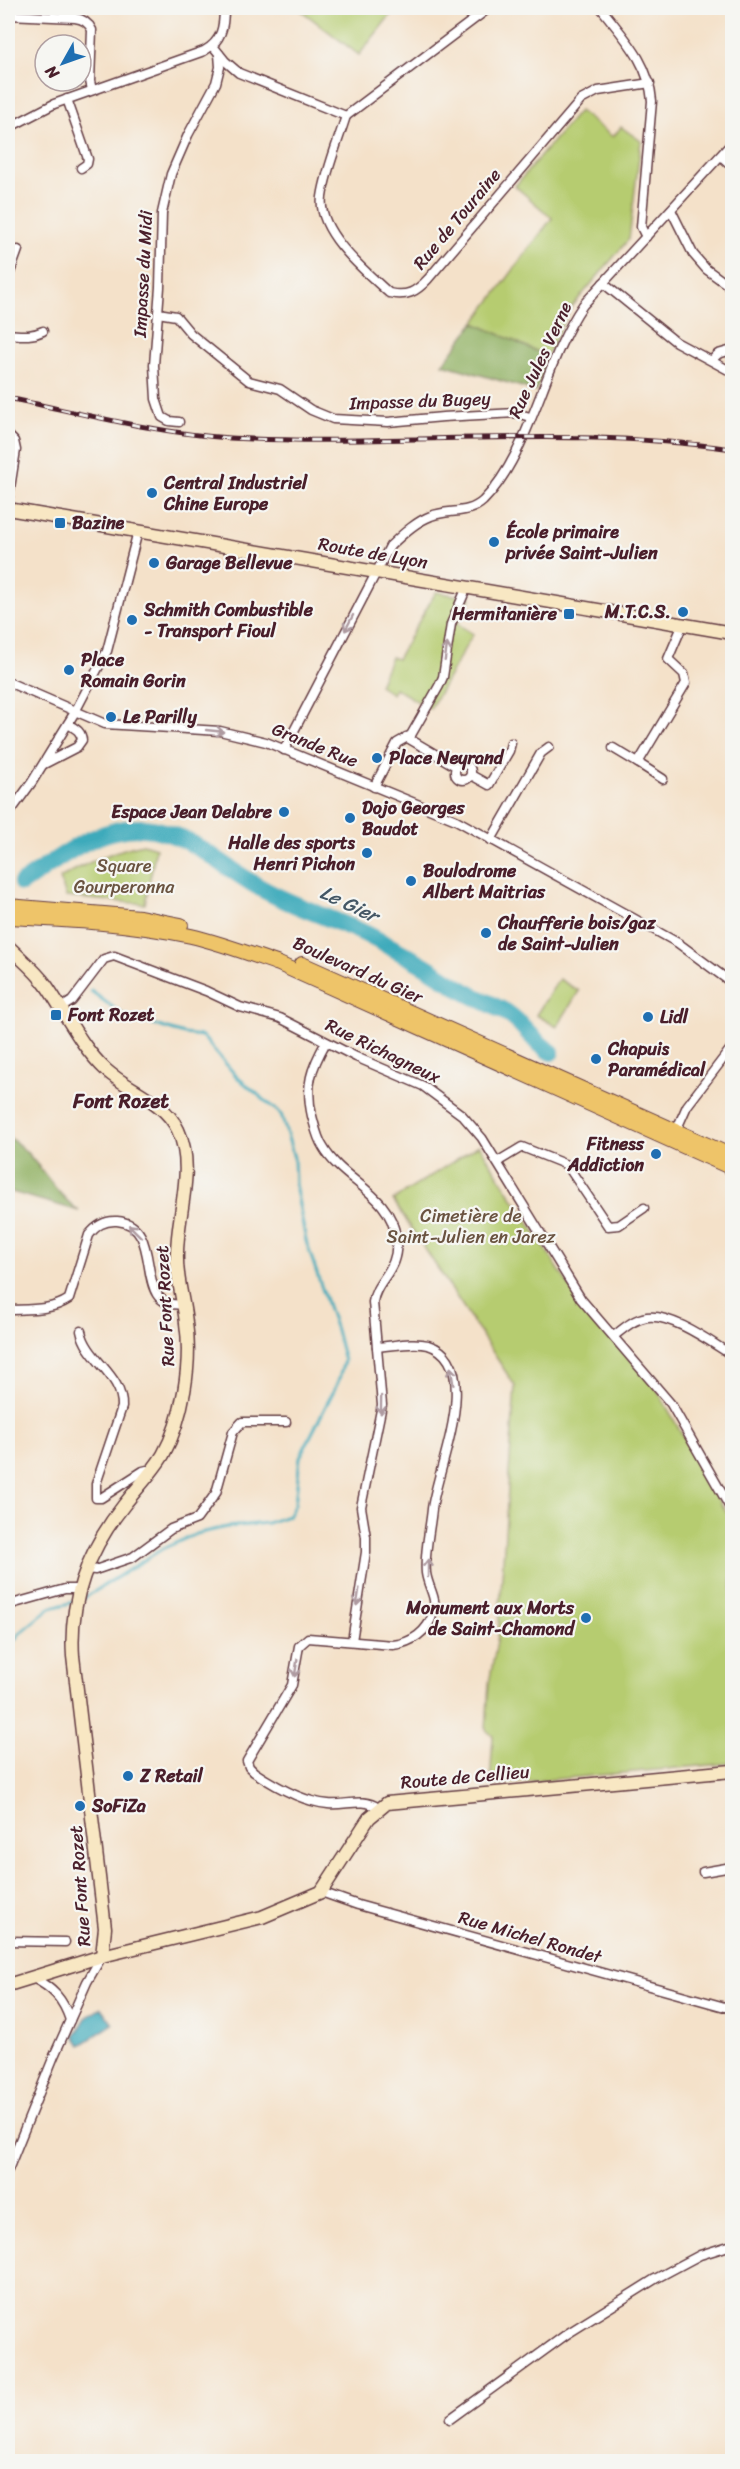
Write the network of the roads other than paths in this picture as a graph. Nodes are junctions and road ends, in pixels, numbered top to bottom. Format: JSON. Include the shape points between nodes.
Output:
{"nodes":[{"id":1,"x":225,"y":8,"type":"edge"},
{"id":2,"x":489,"y":8,"type":"edge"},
{"id":3,"x":601,"y":8,"type":"edge"},
{"id":4,"x":8,"y":15,"type":"edge"},
{"id":5,"x":92,"y":33,"type":"edge"},
{"id":6,"x":213,"y":46,"type":"junction"},
{"id":7,"x":219,"y":54,"type":"junction"},
{"id":8,"x":650,"y":83,"type":"junction"},
{"id":9,"x":93,"y":90,"type":"edge"},
{"id":10,"x":84,"y":93,"type":"edge"},
{"id":11,"x":67,"y":99,"type":"junction"},
{"id":12,"x":346,"y":116,"type":"junction"},
{"id":13,"x":8,"y":127,"type":"edge"},
{"id":14,"x":732,"y":143,"type":"edge"},
{"id":15,"x":721,"y":156,"type":"junction"},
{"id":16,"x":732,"y":166,"type":"edge"},
{"id":17,"x":81,"y":168,"type":"dead end"},
{"id":18,"x":671,"y":210,"type":"junction"},
{"id":19,"x":646,"y":237,"type":"junction"},
{"id":20,"x":18,"y":250,"type":"dead end"},
{"id":21,"x":8,"y":278,"type":"edge"},
{"id":22,"x":603,"y":283,"type":"junction"},
{"id":23,"x":732,"y":288,"type":"edge"},
{"id":24,"x":158,"y":313,"type":"junction"},
{"id":25,"x":44,"y":331,"type":"dead end"},
{"id":26,"x":8,"y":334,"type":"edge"},
{"id":27,"x":732,"y":350,"type":"edge"},
{"id":28,"x":712,"y":360,"type":"junction"},
{"id":29,"x":732,"y":372,"type":"edge"},
{"id":30,"x":530,"y":417,"type":"junction"},
{"id":31,"x":179,"y":422,"type":"dead end"},
{"id":32,"x":8,"y":435,"type":"edge"},
{"id":33,"x":8,"y":501,"type":"edge"},
{"id":34,"x":8,"y":509,"type":"edge"},
{"id":35,"x":138,"y":531,"type":"junction"},
{"id":36,"x":375,"y":571,"type":"junction"},
{"id":37,"x":467,"y":587,"type":"junction"},
{"id":38,"x":683,"y":624,"type":"junction"},
{"id":39,"x":732,"y":633,"type":"edge"},
{"id":40,"x":8,"y":682,"type":"edge"},
{"id":41,"x":75,"y":712,"type":"junction"},
{"id":42,"x":68,"y":724,"type":"junction"},
{"id":43,"x":406,"y":737,"type":"junction"},
{"id":44,"x":511,"y":742,"type":"dead end"},
{"id":45,"x":549,"y":747,"type":"dead end"},
{"id":46,"x":613,"y":748,"type":"dead end"},
{"id":47,"x":284,"y":750,"type":"junction"},
{"id":48,"x":638,"y":763,"type":"junction"},
{"id":49,"x":43,"y":765,"type":"junction"},
{"id":50,"x":663,"y":779,"type":"dead end"},
{"id":51,"x":374,"y":787,"type":"junction"},
{"id":52,"x":8,"y":815,"type":"edge"},
{"id":53,"x":491,"y":840,"type":"junction"},
{"id":54,"x":8,"y":906,"type":"edge"},
{"id":55,"x":8,"y":917,"type":"edge"},
{"id":56,"x":8,"y":946,"type":"edge"},
{"id":57,"x":732,"y":983,"type":"edge"},
{"id":58,"x":61,"y":1008,"type":"junction"},
{"id":59,"x":326,"y":1042,"type":"junction"},
{"id":60,"x":732,"y":1047,"type":"edge"},
{"id":61,"x":674,"y":1136,"type":"junction"},
{"id":62,"x":732,"y":1156,"type":"edge"},
{"id":63,"x":497,"y":1162,"type":"junction"},
{"id":64,"x":732,"y":1168,"type":"edge"},
{"id":65,"x":644,"y":1208,"type":"dead end"},
{"id":66,"x":183,"y":1304,"type":"junction"},
{"id":67,"x":8,"y":1310,"type":"edge"},
{"id":68,"x":81,"y":1331,"type":"dead end"},
{"id":69,"x":614,"y":1336,"type":"junction"},
{"id":70,"x":377,"y":1347,"type":"junction"},
{"id":71,"x":732,"y":1355,"type":"edge"},
{"id":72,"x":286,"y":1422,"type":"dead end"},
{"id":73,"x":152,"y":1472,"type":"junction"},
{"id":74,"x":732,"y":1511,"type":"edge"},
{"id":75,"x":86,"y":1569,"type":"junction"},
{"id":76,"x":79,"y":1592,"type":"junction"},
{"id":77,"x":8,"y":1605,"type":"edge"},
{"id":78,"x":352,"y":1641,"type":"junction"},
{"id":79,"x":732,"y":1770,"type":"edge"},
{"id":80,"x":378,"y":1808,"type":"junction"},
{"id":81,"x":732,"y":1867,"type":"edge"},
{"id":82,"x":703,"y":1872,"type":"dead end"},
{"id":83,"x":321,"y":1892,"type":"junction"},
{"id":84,"x":8,"y":1941,"type":"edge"},
{"id":85,"x":64,"y":1942,"type":"dead end"},
{"id":86,"x":102,"y":1956,"type":"junction"},
{"id":87,"x":33,"y":1978,"type":"junction"},
{"id":88,"x":8,"y":1985,"type":"edge"},
{"id":89,"x":732,"y":2010,"type":"edge"},
{"id":90,"x":70,"y":2020,"type":"junction"},
{"id":91,"x":8,"y":2170,"type":"edge"},
{"id":92,"x":732,"y":2245,"type":"edge"},
{"id":93,"x":450,"y":2419,"type":"dead end"}],
"edges":[{"from":1,"to":6,"type":"street","via":[[223,30]]},
{"from":2,"to":12,"type":"street"},
{"from":3,"to":8,"type":"street","via":[[640,59]]},
{"from":4,"to":5,"type":"street","via":[[83,19]]},
{"from":6,"to":7,"type":"street"},
{"from":6,"to":9,"type":"street"},
{"from":7,"to":12,"type":"street","via":[[239,73]]},
{"from":7,"to":24,"type":"street","name":"Impasse du Midi","via":[[216,83],[188,135],[164,200]]},
{"from":8,"to":12,"type":"street","name":"Rue de Touraine","via":[[598,91],[581,100],[429,279],[410,294],[400,296],[389,293],[338,241],[322,212],[325,185]]},
{"from":8,"to":19,"type":"street","via":[[652,101],[641,227]]},
{"from":10,"to":11,"type":"street"},
{"from":11,"to":13,"type":"street"},
{"from":11,"to":17,"type":"street","via":[[87,154],[87,164]]},
{"from":14,"to":15,"type":"street","name":"Rue Jules Verne"},
{"from":15,"to":16,"type":"street"},
{"from":15,"to":18,"type":"street","name":"Rue Jules Verne"},
{"from":18,"to":19,"type":"street","name":"Rue Jules Verne"},
{"from":18,"to":23,"type":"street","via":[[693,254]]},
{"from":19,"to":22,"type":"street","name":"Rue Jules Verne"},
{"from":20,"to":21,"type":"street"},
{"from":22,"to":28,"type":"street","via":[[663,333]]},
{"from":22,"to":30,"type":"street","name":"Rue Jules Verne","via":[[571,323]]},
{"from":24,"to":30,"type":"street","name":"Impasse du Bugey","via":[[176,316],[198,340],[249,381],[280,389],[311,410],[333,419],[396,422],[516,413]]},
{"from":24,"to":31,"type":"street","name":"Impasse du Midi","via":[[154,365],[157,407],[162,417]]},
{"from":25,"to":26,"type":"street","via":[[24,336]]},
{"from":27,"to":28,"type":"street"},
{"from":28,"to":29,"type":"street"},
{"from":30,"to":36,"type":"street","name":"Rue Jules Verne","via":[[520,446],[485,499],[465,511],[432,515],[407,530],[390,546]]},
{"from":32,"to":33,"type":"street","via":[[16,450]]},
{"from":34,"to":35,"type":"main road","name":"Route de Lyon"},
{"from":35,"to":36,"type":"main road","name":"Route de Lyon"},
{"from":35,"to":41,"type":"street","via":[[107,651]]},
{"from":36,"to":37,"type":"main road","name":"Route de Lyon"},
{"from":36,"to":47,"type":"street","name":"Rue Jules Verne","one_way":true},
{"from":37,"to":38,"type":"main road","name":"Route de Lyon"},
{"from":43,"to":37,"type":"street","one_way":true,"via":[[411,735],[443,677],[451,624]]},
{"from":38,"to":39,"type":"main road","name":"Route de Lyon"},
{"from":38,"to":48,"type":"street","via":[[668,658],[684,674],[686,683]]},
{"from":40,"to":41,"type":"street","name":"Grande Rue"},
{"from":41,"to":42,"type":"street"},
{"from":41,"to":47,"type":"street","name":"Grande Rue","one_way":true,"via":[[118,726],[237,734]]},
{"from":42,"to":49,"type":"street"},
{"from":42,"to":49,"type":"street","via":[[82,734],[82,740],[77,747]]},
{"from":43,"to":44,"type":"street","via":[[457,767],[466,764],[471,775],[489,785]]},
{"from":43,"to":51,"type":"street","via":[[397,743]]},
{"from":45,"to":53,"type":"street","via":[[541,753]]},
{"from":46,"to":48,"type":"street"},
{"from":47,"to":51,"type":"street","name":"Grande Rue"},
{"from":48,"to":50,"type":"street"},
{"from":49,"to":52,"type":"street"},
{"from":51,"to":53,"type":"street","name":"Grande Rue","via":[[456,820]]},
{"from":53,"to":57,"type":"street","name":"Grande Rue","via":[[678,943]]},
{"from":54,"to":61,"type":"main road","name":"Boulevard du Gier","via":[[140,917],[196,928],[259,947]]},
{"from":55,"to":61,"type":"main road","name":"Boulevard du Gier","via":[[131,925],[225,945],[279,964]]},
{"from":56,"to":58,"type":"main road","name":"Rue Font Rozet","via":[[34,971]]},
{"from":58,"to":59,"type":"street","name":"Rue Richagneux","via":[[72,1001],[104,959],[114,956],[240,1007],[271,1014]]},
{"from":58,"to":66,"type":"main road","name":"Rue Font Rozet","via":[[99,1064],[159,1106],[182,1139],[186,1157],[177,1260]]},
{"from":59,"to":63,"type":"street","name":"Rue Richagneux","via":[[423,1086],[462,1115]]},
{"from":59,"to":70,"type":"street","via":[[312,1069],[309,1085],[316,1132],[330,1157],[383,1205],[396,1239],[393,1264],[374,1295]]},
{"from":60,"to":61,"type":"street","via":[[687,1106]]},
{"from":61,"to":62,"type":"main road"},
{"from":61,"to":64,"type":"main road"},
{"from":63,"to":65,"type":"street","via":[[522,1146],[564,1163],[608,1226],[619,1225]]},
{"from":63,"to":69,"type":"street","name":"Rue Richagneux","via":[[581,1299]]},
{"from":66,"to":67,"type":"street","one_way":true,"via":[[162,1303],[155,1294],[144,1241],[138,1231],[129,1224],[111,1221],[94,1228],[89,1235],[69,1299],[46,1308]]},
{"from":66,"to":73,"type":"main road","name":"Rue Font Rozet","via":[[187,1373],[171,1437]]},
{"from":68,"to":73,"type":"street","via":[[122,1398],[96,1484],[96,1498],[110,1494],[143,1471]]},
{"from":69,"to":71,"type":"street","via":[[635,1321],[658,1317],[675,1322]]},
{"from":69,"to":74,"type":"street","name":"Rue Richagneux","via":[[671,1404]]},
{"from":70,"to":78,"type":"street","one_way":true,"via":[[382,1405],[361,1507],[366,1552]]},
{"from":78,"to":70,"type":"street","one_way":true,"via":[[405,1644],[416,1638],[433,1616],[435,1599],[426,1573],[433,1504],[455,1411],[453,1371],[437,1349],[413,1344]]},
{"from":72,"to":75,"type":"street","via":[[242,1422],[236,1426],[218,1489],[197,1519],[171,1529],[134,1557],[95,1570]]},
{"from":73,"to":75,"type":"main road","name":"Rue Font Rozet","via":[[111,1522]]},
{"from":75,"to":76,"type":"main road","name":"Rue Font Rozet"},
{"from":76,"to":77,"type":"street","via":[[65,1589]]},
{"from":76,"to":86,"type":"main road","name":"Rue Font Rozet","via":[[72,1625],[73,1656],[105,1928]]},
{"from":78,"to":80,"type":"street","one_way":true,"via":[[302,1641],[292,1685],[248,1757],[249,1767],[286,1791],[317,1802],[366,1802]]},
{"from":79,"to":80,"type":"main road","name":"Route de Cellieu","via":[[387,1803]]},
{"from":80,"to":83,"type":"main road"},
{"from":81,"to":82,"type":"street"},
{"from":83,"to":86,"type":"main road","via":[[262,1917]]},
{"from":83,"to":89,"type":"street","name":"Rue Michel Rondet"},
{"from":84,"to":85,"type":"street"},
{"from":86,"to":87,"type":"main road"},
{"from":86,"to":90,"type":"street"},
{"from":87,"to":88,"type":"main road"},
{"from":87,"to":90,"type":"street","via":[[58,1994]]},
{"from":90,"to":91,"type":"street"},
{"from":92,"to":93,"type":"street","via":[[700,2254],[655,2279],[567,2334]]}]}
